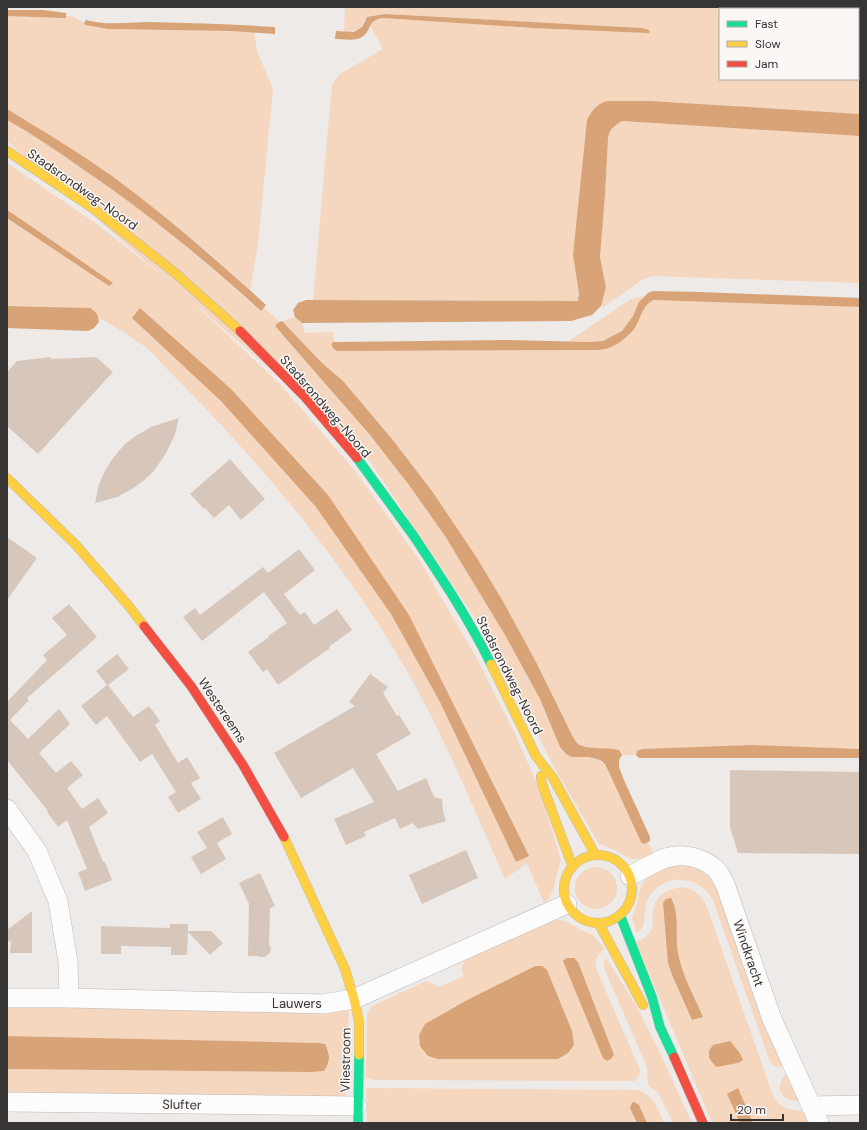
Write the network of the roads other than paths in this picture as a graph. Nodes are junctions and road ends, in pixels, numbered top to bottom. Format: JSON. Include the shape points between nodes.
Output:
{"nodes":[{"id":1,"x":7,"y":151,"type":"edge"},
{"id":2,"x":7,"y":478,"type":"edge"},
{"id":3,"x":536,"y":756,"type":"junction"},
{"id":4,"x":7,"y":809,"type":"edge"},
{"id":5,"x":595,"y":854,"type":"junction"},
{"id":6,"x":572,"y":865,"type":"junction"},
{"id":7,"x":630,"y":876,"type":"junction"},
{"id":8,"x":567,"y":904,"type":"junction"},
{"id":9,"x":620,"y":915,"type":"junction"},
{"id":10,"x":599,"y":924,"type":"junction"},
{"id":11,"x":7,"y":998,"type":"edge"},
{"id":12,"x":68,"y":998,"type":"junction"},
{"id":13,"x":354,"y":999,"type":"junction"},
{"id":14,"x":660,"y":1027,"type":"junction"},
{"id":15,"x":7,"y":1102,"type":"edge"},
{"id":16,"x":860,"y":1105,"type":"edge"},
{"id":17,"x":811,"y":1106,"type":"junction"},
{"id":18,"x":358,"y":1114,"type":"edge"},
{"id":19,"x":703,"y":1123,"type":"edge"},
{"id":20,"x":819,"y":1123,"type":"edge"}],
"edges":[{"from":1,"to":3,"type":"main road","name":"Stadsrondweg-Noord","via":[[94,209],[174,272],[239,330],[344,441],[379,486],[438,572],[481,644]]},
{"from":2,"to":13,"type":"main road","name":"Westereems","via":[[80,550],[128,605],[191,686],[243,765],[286,840],[345,969]]},
{"from":3,"to":5,"type":"main road","name":"Stadsrondweg-Noord","via":[[553,778]]},
{"from":3,"to":6,"type":"main road","name":"Stadsrondweg-Noord","via":[[542,784]]},
{"from":4,"to":12,"type":"street","via":[[37,851],[58,901],[68,962]]},
{"from":5,"to":6,"type":"main road","via":[[582,858]]},
{"from":5,"to":7,"type":"main road","via":[[609,856],[622,864]]},
{"from":6,"to":8,"type":"main road","via":[[565,877],[563,891]]},
{"from":7,"to":9,"type":"main road","via":[[632,890],[629,904]]},
{"from":7,"to":17,"type":"street","name":"Windkracht","via":[[677,855],[702,860],[719,873],[772,1019]]},
{"from":8,"to":10,"type":"main road","via":[[575,914]]},
{"from":8,"to":13,"type":"street","name":"Lauwers"},
{"from":9,"to":10,"type":"main road"},
{"from":9,"to":14,"type":"main road","via":[[652,997]]},
{"from":10,"to":14,"type":"main road","via":[[642,1004]]},
{"from":11,"to":12,"type":"street","name":"Lauwers"},
{"from":12,"to":13,"type":"street","name":"Lauwers","via":[[323,1004]]},
{"from":13,"to":18,"type":"main road","name":"Vliestroom","via":[[359,1021]]},
{"from":14,"to":19,"type":"main road"},
{"from":15,"to":18,"type":"street","name":"Slufter"},
{"from":16,"to":17,"type":"street"},
{"from":17,"to":20,"type":"street","name":"Windkracht"}]}
